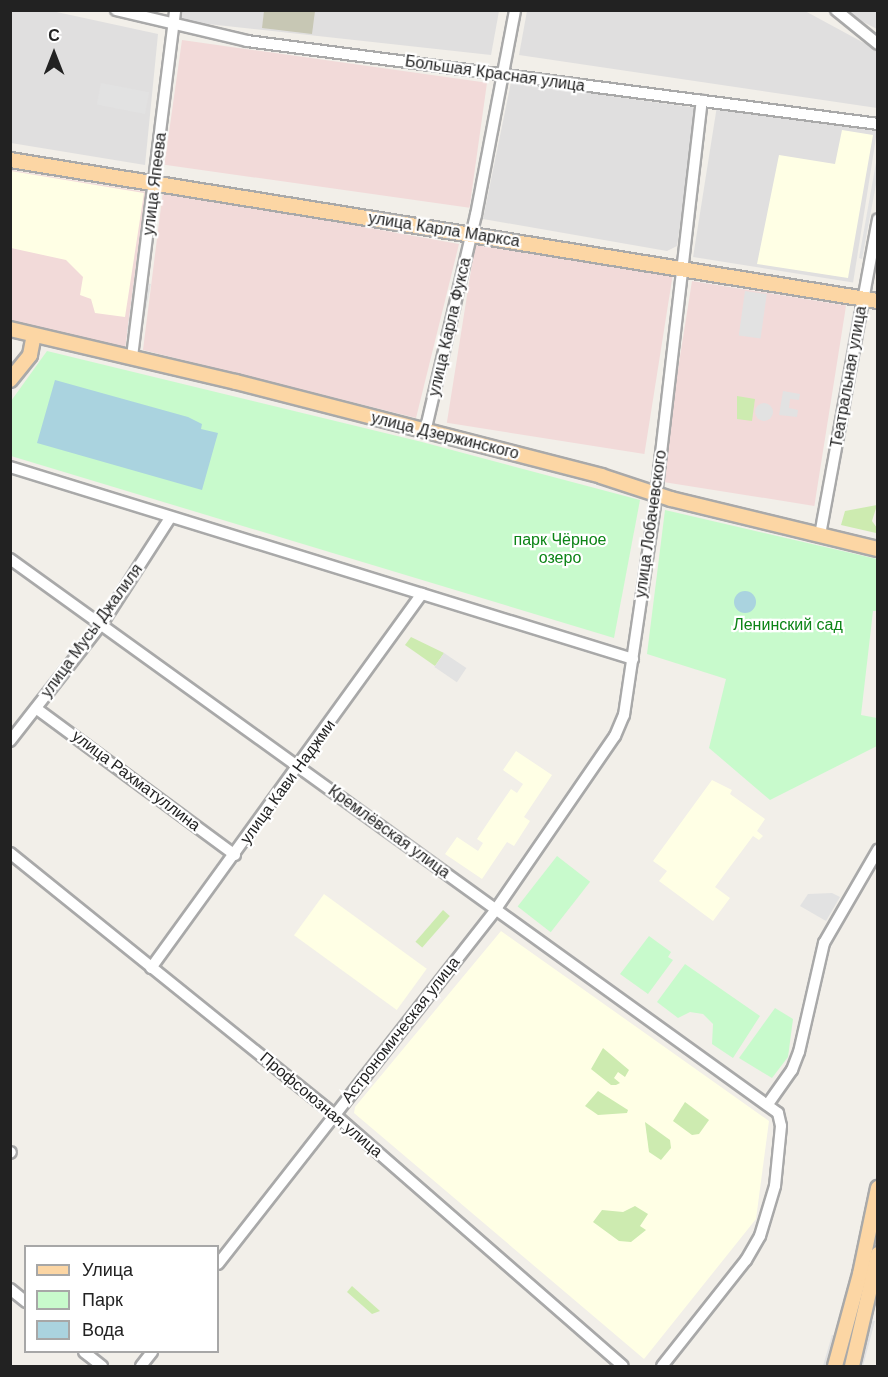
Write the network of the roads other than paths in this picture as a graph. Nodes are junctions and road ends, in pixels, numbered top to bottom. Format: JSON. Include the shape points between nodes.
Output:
{"nodes":[{"id":1,"x":116,"y":10,"type":"edge"},
{"id":2,"x":175,"y":10,"type":"edge"},
{"id":3,"x":515,"y":10,"type":"edge"},
{"id":4,"x":836,"y":10,"type":"edge"},
{"id":5,"x":174,"y":24,"type":"junction"},
{"id":6,"x":878,"y":44,"type":"edge"},
{"id":7,"x":502,"y":75,"type":"junction"},
{"id":8,"x":702,"y":101,"type":"junction"},
{"id":9,"x":878,"y":124,"type":"edge"},
{"id":10,"x":10,"y":154,"type":"edge"},
{"id":11,"x":10,"y":160,"type":"edge"},
{"id":12,"x":156,"y":179,"type":"junction"},
{"id":13,"x":878,"y":219,"type":"edge"},
{"id":14,"x":473,"y":231,"type":"junction"},
{"id":15,"x":682,"y":265,"type":"junction"},
{"id":16,"x":868,"y":293,"type":"edge"},
{"id":17,"x":878,"y":301,"type":"edge"},
{"id":18,"x":10,"y":329,"type":"edge"},
{"id":19,"x":34,"y":335,"type":"junction"},
{"id":20,"x":132,"y":357,"type":"junction"},
{"id":21,"x":10,"y":380,"type":"edge"},
{"id":22,"x":425,"y":432,"type":"junction"},
{"id":23,"x":10,"y":468,"type":"edge"},
{"id":24,"x":656,"y":494,"type":"junction"},
{"id":25,"x":170,"y":518,"type":"junction"},
{"id":26,"x":820,"y":535,"type":"junction"},
{"id":27,"x":878,"y":549,"type":"edge"},
{"id":28,"x":10,"y":559,"type":"edge"},
{"id":29,"x":422,"y":594,"type":"junction"},
{"id":30,"x":103,"y":622,"type":"junction"},
{"id":31,"x":633,"y":659,"type":"junction"},
{"id":32,"x":37,"y":709,"type":"junction"},
{"id":33,"x":10,"y":741,"type":"edge"},
{"id":34,"x":299,"y":767,"type":"junction"},
{"id":35,"x":878,"y":850,"type":"edge"},
{"id":36,"x":10,"y":853,"type":"edge"},
{"id":37,"x":235,"y":855,"type":"junction"},
{"id":38,"x":496,"y":909,"type":"junction"},
{"id":39,"x":151,"y":968,"type":"junction"},
{"id":40,"x":768,"y":1104,"type":"junction"},
{"id":41,"x":334,"y":1114,"type":"junction"},
{"id":42,"x":878,"y":1188,"type":"edge"},
{"id":43,"x":877,"y":1256,"type":"edge"},
{"id":44,"x":219,"y":1263,"type":"edge"},
{"id":45,"x":10,"y":1289,"type":"edge"},
{"id":46,"x":24,"y":1300,"type":"edge"},
{"id":47,"x":85,"y":1353,"type":"edge"},
{"id":48,"x":151,"y":1353,"type":"edge"},
{"id":49,"x":102,"y":1366,"type":"edge"},
{"id":50,"x":141,"y":1366,"type":"edge"},
{"id":51,"x":623,"y":1366,"type":"edge"},
{"id":52,"x":662,"y":1366,"type":"edge"},
{"id":53,"x":835,"y":1366,"type":"edge"},
{"id":54,"x":852,"y":1366,"type":"edge"}],
"edges":[{"from":1,"to":5,"type":"street","name":"Большая Красная улица"},
{"from":2,"to":5,"type":"street","name":"улица Япеева"},
{"from":3,"to":7,"type":"street","name":"улица Карла Фукса"},
{"from":4,"to":6,"type":"street"},
{"from":5,"to":7,"type":"street","name":"Большая Красная улица","via":[[247,41]]},
{"from":5,"to":12,"type":"street","name":"улица Япеева"},
{"from":7,"to":8,"type":"street","name":"Большая Красная улица"},
{"from":7,"to":14,"type":"street","name":"улица Карла Фукса"},
{"from":8,"to":9,"type":"street","name":"Большая Красная улица"},
{"from":8,"to":15,"type":"street","name":"улица Лобачевского"},
{"from":10,"to":12,"type":"main road","name":"улица Карла Маркса"},
{"from":11,"to":12,"type":"main road","name":"улица Карла Маркса"},
{"from":12,"to":14,"type":"main road","name":"улица Карла Маркса"},
{"from":12,"to":20,"type":"street","name":"улица Япеева"},
{"from":13,"to":16,"type":"street","name":"Театральная улица"},
{"from":14,"to":15,"type":"main road","name":"улица Карла Маркса"},
{"from":14,"to":22,"type":"street","name":"улица Карла Фукса"},
{"from":15,"to":16,"type":"main road","name":"улица Карла Маркса"},
{"from":15,"to":24,"type":"street","name":"улица Лобачевского"},
{"from":16,"to":17,"type":"main road","name":"улица Карла Маркса"},
{"from":16,"to":26,"type":"street","name":"Театральная улица"},
{"from":18,"to":19,"type":"main road","name":"улица Дзержинского"},
{"from":19,"to":20,"type":"main road","name":"улица Дзержинского"},
{"from":19,"to":21,"type":"main road","via":[[30,355]]},
{"from":20,"to":22,"type":"main road","name":"улица Дзержинского"},
{"from":22,"to":24,"type":"main road","name":"улица Дзержинского"},
{"from":23,"to":25,"type":"street"},
{"from":24,"to":26,"type":"main road","name":"улица Дзержинского"},
{"from":24,"to":31,"type":"street","name":"улица Лобачевского"},
{"from":25,"to":29,"type":"street"},
{"from":25,"to":30,"type":"street","name":"улица Мусы Джалиля"},
{"from":26,"to":27,"type":"main road","name":"улица Дзержинского"},
{"from":28,"to":30,"type":"street","name":"Кремлёвская улица"},
{"from":29,"to":31,"type":"street"},
{"from":29,"to":34,"type":"street","name":"улица Кави Наджми"},
{"from":30,"to":32,"type":"street","name":"улица Мусы Джалиля"},
{"from":30,"to":34,"type":"street","name":"Кремлёвская улица"},
{"from":31,"to":38,"type":"street","name":"улица Лобачевского","via":[[624,716],[615,736]]},
{"from":32,"to":33,"type":"street","name":"улица Мусы Джалиля"},
{"from":32,"to":37,"type":"street","name":"улица Рахматуллина"},
{"from":34,"to":37,"type":"street","name":"улица Кави Наджми"},
{"from":34,"to":38,"type":"street","name":"Кремлёвская улица"},
{"from":35,"to":40,"type":"street","via":[[825,943],[799,1052],[792,1070]]},
{"from":36,"to":39,"type":"street","name":"Профсоюзная улица"},
{"from":37,"to":39,"type":"street","name":"улица Кави Наджми"},
{"from":38,"to":40,"type":"street","name":"Кремлёвская улица"},
{"from":38,"to":41,"type":"street","name":"Астрономическая улица"},
{"from":39,"to":41,"type":"street","name":"Профсоюзная улица"},
{"from":40,"to":52,"type":"street","via":[[778,1113],[781,1126],[769,1216],[746,1260]]},
{"from":41,"to":44,"type":"street","name":"Астрономическая улица"},
{"from":41,"to":51,"type":"street","name":"Профсоюзная улица"},
{"from":42,"to":53,"type":"main road","via":[[861,1274]]},
{"from":43,"to":54,"type":"main road"},
{"from":45,"to":46,"type":"street"},
{"from":47,"to":49,"type":"street"},
{"from":48,"to":50,"type":"street"}]}
